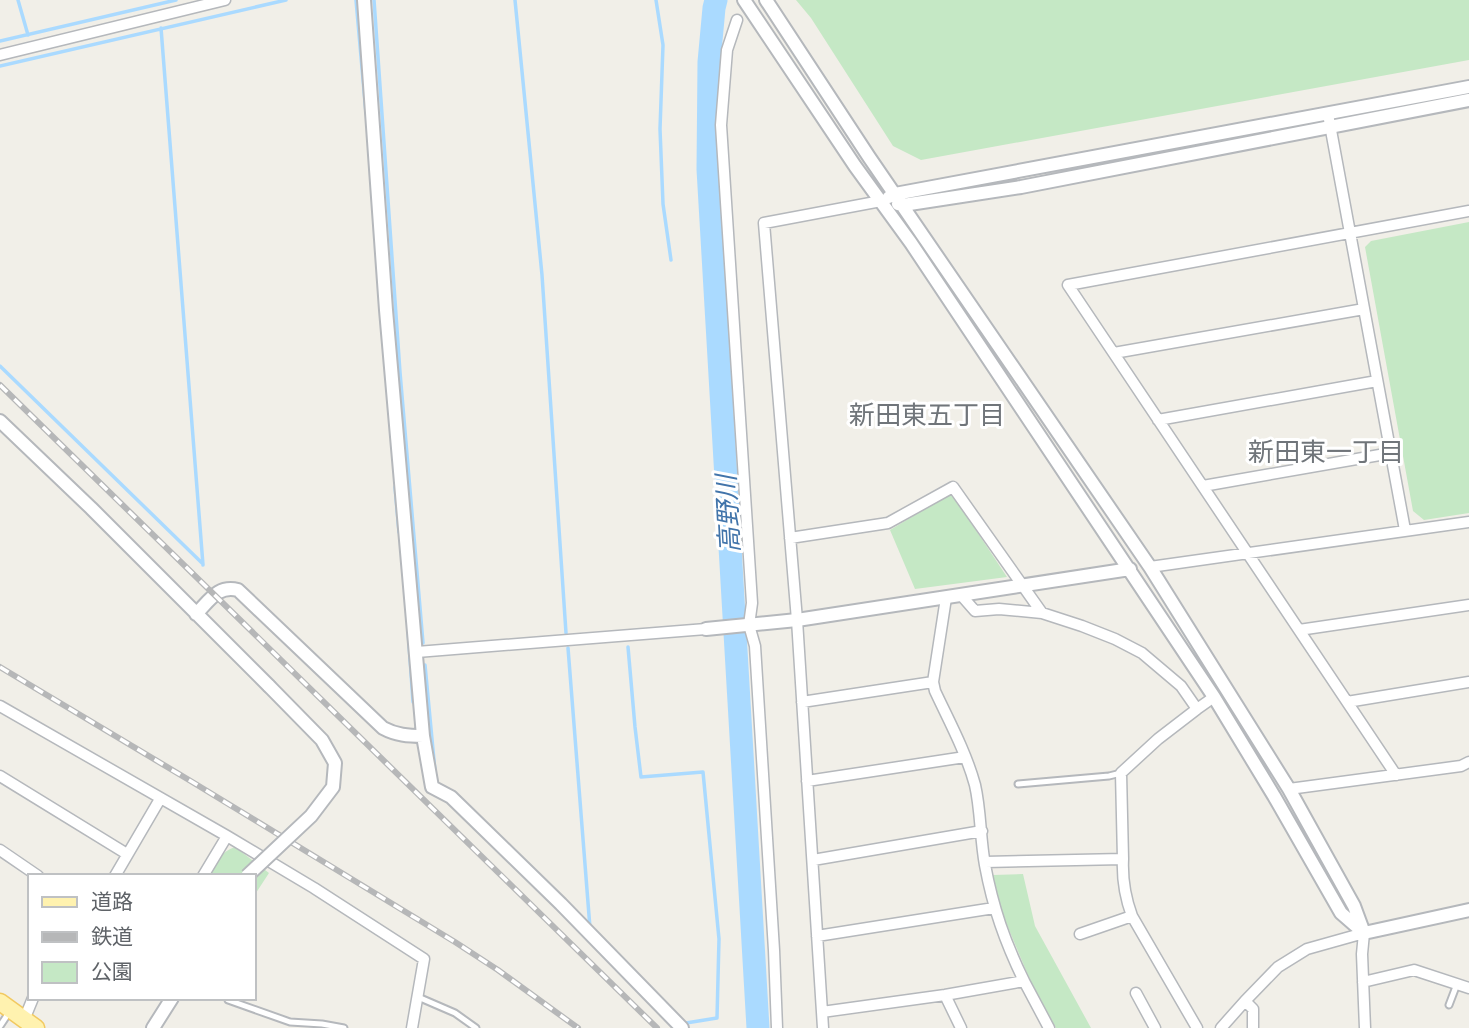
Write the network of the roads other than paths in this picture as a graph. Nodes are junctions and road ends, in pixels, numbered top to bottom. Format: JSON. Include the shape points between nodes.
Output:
{"nodes":[{"id":1,"x":225,"y":0,"type":"edge"},
{"id":2,"x":365,"y":0,"type":"edge"},
{"id":3,"x":744,"y":0,"type":"edge"},
{"id":4,"x":771,"y":2,"type":"edge"},
{"id":5,"x":737,"y":20,"type":"dead end"},
{"id":6,"x":0,"y":55,"type":"edge"},
{"id":7,"x":1469,"y":87,"type":"edge"},
{"id":8,"x":1469,"y":100,"type":"edge"},
{"id":9,"x":1328,"y":114,"type":"junction"},
{"id":10,"x":1331,"y":128,"type":"junction"},
{"id":11,"x":895,"y":194,"type":"junction"},
{"id":12,"x":881,"y":201,"type":"junction"},
{"id":13,"x":903,"y":205,"type":"junction"},
{"id":14,"x":1469,"y":211,"type":"edge"},
{"id":15,"x":1350,"y":234,"type":"junction"},
{"id":16,"x":1364,"y":309,"type":"junction"},
{"id":17,"x":1114,"y":354,"type":"junction"},
{"id":18,"x":1377,"y":381,"type":"junction"},
{"id":19,"x":1158,"y":420,"type":"junction"},
{"id":20,"x":0,"y":421,"type":"edge"},
{"id":21,"x":1391,"y":453,"type":"junction"},
{"id":22,"x":1203,"y":486,"type":"junction"},
{"id":23,"x":1469,"y":522,"type":"edge"},
{"id":24,"x":1405,"y":530,"type":"junction"},
{"id":25,"x":790,"y":538,"type":"junction"},
{"id":26,"x":1248,"y":554,"type":"junction"},
{"id":27,"x":1150,"y":567,"type":"junction"},
{"id":28,"x":1130,"y":569,"type":"junction"},
{"id":29,"x":1023,"y":586,"type":"junction"},
{"id":30,"x":961,"y":595,"type":"junction"},
{"id":31,"x":946,"y":598,"type":"junction"},
{"id":32,"x":1469,"y":605,"type":"edge"},
{"id":33,"x":1042,"y":613,"type":"junction"},
{"id":34,"x":196,"y":614,"type":"junction"},
{"id":35,"x":797,"y":620,"type":"junction"},
{"id":36,"x":748,"y":625,"type":"junction"},
{"id":37,"x":707,"y":629,"type":"joint"},
{"id":38,"x":1299,"y":630,"type":"junction"},
{"id":39,"x":417,"y":652,"type":"junction"},
{"id":40,"x":933,"y":682,"type":"junction"},
{"id":41,"x":1469,"y":682,"type":"edge"},
{"id":42,"x":1214,"y":697,"type":"junction"},
{"id":43,"x":802,"y":702,"type":"junction"},
{"id":44,"x":1347,"y":702,"type":"junction"},
{"id":45,"x":0,"y":706,"type":"edge"},
{"id":46,"x":1197,"y":709,"type":"junction"},
{"id":47,"x":423,"y":736,"type":"junction"},
{"id":48,"x":965,"y":757,"type":"junction"},
{"id":49,"x":1466,"y":766,"type":"edge"},
{"id":50,"x":1121,"y":773,"type":"junction"},
{"id":51,"x":1396,"y":775,"type":"junction"},
{"id":52,"x":0,"y":776,"type":"edge"},
{"id":53,"x":807,"y":781,"type":"junction"},
{"id":54,"x":1018,"y":784,"type":"dead end"},
{"id":55,"x":1289,"y":789,"type":"junction"},
{"id":56,"x":160,"y":799,"type":"junction"},
{"id":57,"x":982,"y":831,"type":"junction"},
{"id":58,"x":227,"y":836,"type":"junction"},
{"id":59,"x":0,"y":850,"type":"edge"},
{"id":60,"x":127,"y":854,"type":"junction"},
{"id":61,"x":1123,"y":859,"type":"junction"},
{"id":62,"x":813,"y":860,"type":"junction"},
{"id":63,"x":985,"y":862,"type":"junction"},
{"id":64,"x":35,"y":874,"type":"edge"},
{"id":65,"x":116,"y":874,"type":"edge"},
{"id":66,"x":204,"y":874,"type":"edge"},
{"id":67,"x":249,"y":874,"type":"edge"},
{"id":68,"x":994,"y":908,"type":"junction"},
{"id":69,"x":1469,"y":910,"type":"edge"},
{"id":70,"x":1132,"y":916,"type":"junction"},
{"id":71,"x":1364,"y":933,"type":"junction"},
{"id":72,"x":1080,"y":934,"type":"dead end"},
{"id":73,"x":817,"y":936,"type":"junction"},
{"id":74,"x":1024,"y":981,"type":"junction"},
{"id":75,"x":1363,"y":982,"type":"junction"},
{"id":76,"x":1457,"y":984,"type":"junction"},
{"id":77,"x":1469,"y":988,"type":"edge"},
{"id":78,"x":1136,"y":993,"type":"dead end"},
{"id":79,"x":945,"y":995,"type":"junction"},
{"id":80,"x":418,"y":997,"type":"junction"},
{"id":81,"x":31,"y":1000,"type":"edge"},
{"id":82,"x":228,"y":1000,"type":"edge"},
{"id":83,"x":1245,"y":1001,"type":"junction"},
{"id":84,"x":171,"y":1002,"type":"edge"},
{"id":85,"x":1449,"y":1005,"type":"dead end"},
{"id":86,"x":822,"y":1012,"type":"junction"},
{"id":87,"x":18,"y":1015,"type":"edge"},
{"id":88,"x":0,"y":1026,"type":"edge"},
{"id":89,"x":153,"y":1028,"type":"edge"},
{"id":90,"x":344,"y":1028,"type":"edge"},
{"id":91,"x":412,"y":1028,"type":"edge"},
{"id":92,"x":475,"y":1028,"type":"edge"},
{"id":93,"x":682,"y":1028,"type":"edge"},
{"id":94,"x":777,"y":1028,"type":"edge"},
{"id":95,"x":823,"y":1028,"type":"edge"},
{"id":96,"x":961,"y":1028,"type":"edge"},
{"id":97,"x":1049,"y":1028,"type":"edge"},
{"id":98,"x":1155,"y":1028,"type":"edge"},
{"id":99,"x":1196,"y":1028,"type":"edge"},
{"id":100,"x":1221,"y":1028,"type":"edge"},
{"id":101,"x":1254,"y":1028,"type":"edge"},
{"id":102,"x":1365,"y":1028,"type":"edge"}],
"edges":[{"from":1,"to":6,"type":"street"},
{"from":2,"to":39,"type":"street","via":[[387,324]]},
{"from":3,"to":12,"type":"street"},
{"from":4,"to":11,"type":"street"},
{"from":5,"to":36,"type":"street","via":[[727,50],[721,125],[752,603]]},
{"from":7,"to":9,"type":"street"},
{"from":8,"to":10,"type":"street"},
{"from":9,"to":10,"type":"street"},
{"from":9,"to":11,"type":"street"},
{"from":10,"to":13,"type":"street"},
{"from":10,"to":15,"type":"street"},
{"from":11,"to":12,"type":"street"},
{"from":11,"to":13,"type":"street"},
{"from":12,"to":13,"type":"street"},
{"from":12,"to":25,"type":"street","via":[[764,223]]},
{"from":12,"to":28,"type":"street"},
{"from":13,"to":27,"type":"street"},
{"from":14,"to":15,"type":"street"},
{"from":15,"to":16,"type":"street"},
{"from":15,"to":17,"type":"street","via":[[1068,285]]},
{"from":16,"to":17,"type":"street"},
{"from":16,"to":18,"type":"street"},
{"from":17,"to":19,"type":"street"},
{"from":18,"to":19,"type":"street"},
{"from":18,"to":21,"type":"street"},
{"from":19,"to":22,"type":"street"},
{"from":20,"to":34,"type":"street"},
{"from":21,"to":22,"type":"street"},
{"from":21,"to":24,"type":"street"},
{"from":22,"to":26,"type":"street"},
{"from":23,"to":24,"type":"street"},
{"from":24,"to":26,"type":"street"},
{"from":25,"to":29,"type":"street","via":[[888,523],[953,487]]},
{"from":25,"to":35,"type":"street"},
{"from":26,"to":27,"type":"street"},
{"from":26,"to":38,"type":"street"},
{"from":27,"to":55,"type":"street"},
{"from":28,"to":29,"type":"street"},
{"from":28,"to":42,"type":"street"},
{"from":29,"to":30,"type":"street"},
{"from":29,"to":33,"type":"street"},
{"from":30,"to":31,"type":"street"},
{"from":30,"to":33,"type":"street","via":[[975,611]]},
{"from":31,"to":35,"type":"street"},
{"from":31,"to":40,"type":"street"},
{"from":32,"to":38,"type":"street"},
{"from":33,"to":46,"type":"street","via":[[1104,634],[1142,653],[1181,686]]},
{"from":34,"to":47,"type":"street","via":[[220,590],[239,590],[383,728],[404,736]]},
{"from":34,"to":67,"type":"street","bridge":true,"via":[[322,740],[335,763],[333,787],[311,816]]},
{"from":35,"to":36,"type":"street"},
{"from":35,"to":43,"type":"street"},
{"from":36,"to":37,"type":"street"},
{"from":36,"to":94,"type":"street","via":[[755,646]]},
{"from":37,"to":39,"type":"street"},
{"from":38,"to":44,"type":"street"},
{"from":39,"to":47,"type":"street"},
{"from":40,"to":43,"type":"street"},
{"from":40,"to":48,"type":"street"},
{"from":41,"to":44,"type":"street"},
{"from":42,"to":46,"type":"street"},
{"from":42,"to":71,"type":"street","via":[[1340,913]]},
{"from":43,"to":53,"type":"street"},
{"from":44,"to":51,"type":"street"},
{"from":45,"to":56,"type":"street"},
{"from":46,"to":50,"type":"street"},
{"from":47,"to":93,"type":"street","via":[[432,787],[461,807]]},
{"from":48,"to":53,"type":"street"},
{"from":48,"to":57,"type":"street"},
{"from":49,"to":51,"type":"street"},
{"from":50,"to":54,"type":"lane"},
{"from":50,"to":61,"type":"street"},
{"from":51,"to":55,"type":"street"},
{"from":52,"to":60,"type":"street"},
{"from":53,"to":62,"type":"street"},
{"from":55,"to":71,"type":"street","via":[[1354,906]]},
{"from":56,"to":58,"type":"street"},
{"from":56,"to":60,"type":"street"},
{"from":57,"to":62,"type":"street"},
{"from":57,"to":63,"type":"street"},
{"from":58,"to":66,"type":"street"},
{"from":58,"to":80,"type":"street","via":[[424,959]]},
{"from":59,"to":64,"type":"street"},
{"from":60,"to":65,"type":"street"},
{"from":61,"to":63,"type":"street"},
{"from":61,"to":70,"type":"street","via":[[1124,889]]},
{"from":62,"to":73,"type":"street"},
{"from":63,"to":68,"type":"street"},
{"from":68,"to":73,"type":"street"},
{"from":68,"to":74,"type":"street"},
{"from":69,"to":71,"type":"street"},
{"from":70,"to":72,"type":"street"},
{"from":70,"to":99,"type":"street"},
{"from":71,"to":75,"type":"street"},
{"from":71,"to":83,"type":"street","via":[[1307,949],[1278,967]]},
{"from":73,"to":86,"type":"street"},
{"from":74,"to":79,"type":"street"},
{"from":74,"to":97,"type":"street"},
{"from":75,"to":76,"type":"street","via":[[1413,970]]},
{"from":75,"to":102,"type":"street"},
{"from":76,"to":77,"type":"street"},
{"from":76,"to":85,"type":"lane"},
{"from":78,"to":98,"type":"street"},
{"from":79,"to":86,"type":"street"},
{"from":79,"to":96,"type":"street"},
{"from":80,"to":91,"type":"street"},
{"from":80,"to":92,"type":"lane","via":[[455,1013]]},
{"from":81,"to":87,"type":"street"},
{"from":82,"to":90,"type":"lane","via":[[290,1023]]},
{"from":83,"to":100,"type":"street"},
{"from":83,"to":101,"type":"street","via":[[1253,1009]]},
{"from":84,"to":89,"type":"street"},
{"from":86,"to":95,"type":"street"},
{"from":87,"to":88,"type":"lane"}]}
